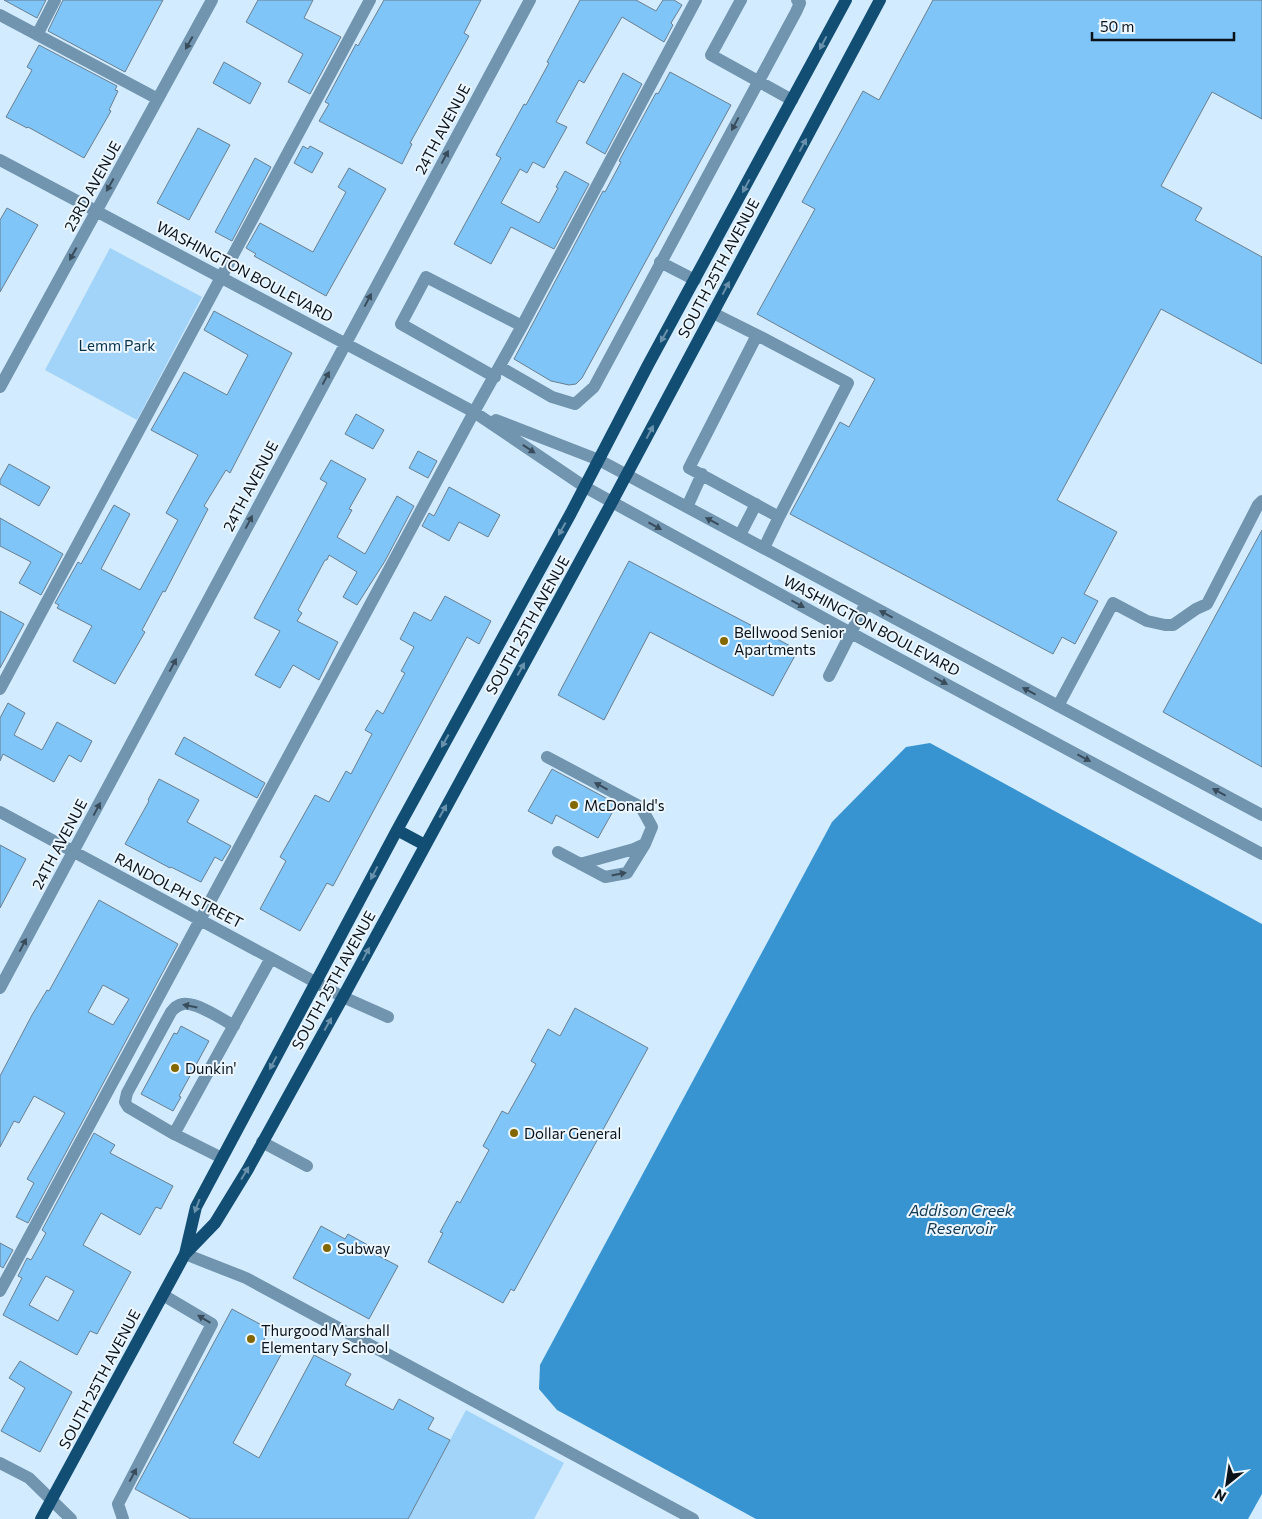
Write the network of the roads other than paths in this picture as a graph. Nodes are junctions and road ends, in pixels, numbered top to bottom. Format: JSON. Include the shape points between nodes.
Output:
{"nodes":[{"id":1,"x":55,"y":0,"type":"edge"},
{"id":2,"x":212,"y":0,"type":"edge"},
{"id":3,"x":370,"y":0,"type":"edge"},
{"id":4,"x":530,"y":0,"type":"edge"},
{"id":5,"x":696,"y":0,"type":"edge"},
{"id":6,"x":741,"y":0,"type":"edge"},
{"id":7,"x":798,"y":0,"type":"edge"},
{"id":8,"x":846,"y":0,"type":"edge"},
{"id":9,"x":880,"y":0,"type":"edge"},
{"id":10,"x":0,"y":15,"type":"edge"},
{"id":11,"x":37,"y":34,"type":"junction"},
{"id":12,"x":758,"y":81,"type":"junction"},
{"id":13,"x":158,"y":99,"type":"junction"},
{"id":14,"x":792,"y":100,"type":"junction"},
{"id":15,"x":0,"y":160,"type":"edge"},
{"id":16,"x":96,"y":212,"type":"junction"},
{"id":17,"x":660,"y":262,"type":"junction"},
{"id":18,"x":220,"y":277,"type":"junction"},
{"id":19,"x":695,"y":280,"type":"junction"},
{"id":20,"x":713,"y":313,"type":"junction"},
{"id":21,"x":522,"y":326,"type":"junction"},
{"id":22,"x":757,"y":335,"type":"junction"},
{"id":23,"x":345,"y":342,"type":"junction"},
{"id":24,"x":497,"y":372,"type":"junction"},
{"id":25,"x":0,"y":387,"type":"edge"},
{"id":26,"x":474,"y":412,"type":"junction"},
{"id":27,"x":599,"y":460,"type":"junction"},
{"id":28,"x":702,"y":474,"type":"junction"},
{"id":29,"x":627,"y":475,"type":"junction"},
{"id":30,"x":585,"y":487,"type":"junction"},
{"id":31,"x":1262,"y":501,"type":"edge"},
{"id":32,"x":612,"y":502,"type":"junction"},
{"id":33,"x":756,"y":504,"type":"junction"},
{"id":34,"x":687,"y":507,"type":"junction"},
{"id":35,"x":779,"y":517,"type":"junction"},
{"id":36,"x":740,"y":535,"type":"junction"},
{"id":37,"x":764,"y":548,"type":"junction"},
{"id":38,"x":866,"y":603,"type":"junction"},
{"id":39,"x":850,"y":633,"type":"junction"},
{"id":40,"x":829,"y":676,"type":"dead end"},
{"id":41,"x":0,"y":689,"type":"edge"},
{"id":42,"x":1058,"y":706,"type":"junction"},
{"id":43,"x":547,"y":757,"type":"dead end"},
{"id":44,"x":0,"y":812,"type":"edge"},
{"id":45,"x":1262,"y":815,"type":"edge"},
{"id":46,"x":397,"y":830,"type":"junction"},
{"id":47,"x":645,"y":844,"type":"junction"},
{"id":48,"x":425,"y":845,"type":"junction"},
{"id":49,"x":74,"y":852,"type":"junction"},
{"id":50,"x":558,"y":852,"type":"dead end"},
{"id":51,"x":1262,"y":854,"type":"edge"},
{"id":52,"x":580,"y":864,"type":"junction"},
{"id":53,"x":200,"y":920,"type":"junction"},
{"id":54,"x":271,"y":958,"type":"junction"},
{"id":55,"x":315,"y":982,"type":"junction"},
{"id":56,"x":0,"y":988,"type":"edge"},
{"id":57,"x":343,"y":997,"type":"junction"},
{"id":58,"x":388,"y":1017,"type":"dead end"},
{"id":59,"x":234,"y":1026,"type":"junction"},
{"id":60,"x":174,"y":1134,"type":"junction"},
{"id":61,"x":262,"y":1142,"type":"junction"},
{"id":62,"x":222,"y":1158,"type":"junction"},
{"id":63,"x":307,"y":1166,"type":"dead end"},
{"id":64,"x":185,"y":1254,"type":"junction"},
{"id":65,"x":0,"y":1290,"type":"edge"},
{"id":66,"x":163,"y":1295,"type":"junction"},
{"id":67,"x":0,"y":1463,"type":"edge"},
{"id":68,"x":51,"y":1500,"type":"junction"},
{"id":69,"x":41,"y":1519,"type":"edge"},
{"id":70,"x":71,"y":1519,"type":"edge"},
{"id":71,"x":123,"y":1519,"type":"edge"},
{"id":72,"x":693,"y":1519,"type":"edge"}],
"edges":[{"from":1,"to":11,"type":"street"},
{"from":2,"to":13,"type":"street","name":"23RD AVENUE","one_way":true},
{"from":3,"to":18,"type":"street"},
{"from":23,"to":4,"type":"street","name":"24TH AVENUE","one_way":true},
{"from":5,"to":21,"type":"street"},
{"from":6,"to":12,"type":"street","via":[[711,55]]},
{"from":7,"to":12,"type":"street","via":[[796,12]]},
{"from":8,"to":14,"type":"main road","name":"SOUTH 25TH AVENUE","one_way":true},
{"from":20,"to":9,"type":"main road","name":"SOUTH 25TH AVENUE","one_way":true},
{"from":10,"to":11,"type":"street"},
{"from":11,"to":13,"type":"street"},
{"from":12,"to":14,"type":"street"},
{"from":12,"to":17,"type":"street","one_way":true},
{"from":13,"to":16,"type":"street","name":"23RD AVENUE","one_way":true},
{"from":14,"to":19,"type":"main road","name":"SOUTH 25TH AVENUE","one_way":true},
{"from":15,"to":16,"type":"street","name":"WASHINGTON BOULEVARD"},
{"from":16,"to":18,"type":"street","name":"WASHINGTON BOULEVARD"},
{"from":16,"to":25,"type":"street","name":"23RD AVENUE","one_way":true},
{"from":17,"to":19,"type":"street"},
{"from":17,"to":24,"type":"street","via":[[594,387],[575,404]]},
{"from":18,"to":23,"type":"street","name":"WASHINGTON BOULEVARD"},
{"from":18,"to":41,"type":"street"},
{"from":19,"to":27,"type":"main road","name":"SOUTH 25TH AVENUE","one_way":true},
{"from":20,"to":22,"type":"street"},
{"from":29,"to":20,"type":"main road","name":"SOUTH 25TH AVENUE","one_way":true},
{"from":21,"to":24,"type":"street"},
{"from":21,"to":24,"type":"street","via":[[426,277],[422,284],[401,324]]},
{"from":22,"to":28,"type":"street","via":[[689,468]]},
{"from":22,"to":35,"type":"street","via":[[848,383]]},
{"from":23,"to":26,"type":"street","name":"WASHINGTON BOULEVARD"},
{"from":49,"to":23,"type":"street","name":"24TH AVENUE","one_way":true},
{"from":24,"to":26,"type":"street"},
{"from":26,"to":27,"type":"street","name":"WASHINGTON BOULEVARD"},
{"from":26,"to":30,"type":"street","name":"WASHINGTON BOULEVARD","one_way":true},
{"from":26,"to":53,"type":"street"},
{"from":27,"to":29,"type":"street","name":"WASHINGTON BOULEVARD"},
{"from":27,"to":30,"type":"main road","name":"SOUTH 25TH AVENUE"},
{"from":28,"to":33,"type":"street"},
{"from":28,"to":34,"type":"street"},
{"from":29,"to":32,"type":"main road","name":"SOUTH 25TH AVENUE"},
{"from":29,"to":34,"type":"street","name":"WASHINGTON BOULEVARD"},
{"from":30,"to":32,"type":"street","name":"WASHINGTON BOULEVARD"},
{"from":30,"to":46,"type":"main road","name":"SOUTH 25TH AVENUE","one_way":true},
{"from":31,"to":42,"type":"street","via":[[1207,604],[1173,625],[1165,626],[1147,621],[1113,603]]},
{"from":32,"to":39,"type":"street","name":"WASHINGTON BOULEVARD","one_way":true},
{"from":48,"to":32,"type":"main road","name":"SOUTH 25TH AVENUE","one_way":true},
{"from":33,"to":35,"type":"street"},
{"from":33,"to":36,"type":"street"},
{"from":36,"to":34,"type":"street","name":"WASHINGTON BOULEVARD","one_way":true},
{"from":35,"to":37,"type":"street"},
{"from":36,"to":37,"type":"street","name":"WASHINGTON BOULEVARD"},
{"from":37,"to":38,"type":"street","name":"WASHINGTON BOULEVARD"},
{"from":38,"to":39,"type":"street"},
{"from":42,"to":38,"type":"street","name":"WASHINGTON BOULEVARD","one_way":true},
{"from":39,"to":40,"type":"street"},
{"from":39,"to":51,"type":"street","name":"WASHINGTON BOULEVARD","one_way":true},
{"from":45,"to":42,"type":"street","name":"WASHINGTON BOULEVARD","one_way":true},
{"from":47,"to":43,"type":"street","one_way":true,"via":[[652,826],[641,808]]},
{"from":44,"to":49,"type":"street","name":"RANDOLPH STREET"},
{"from":46,"to":48,"type":"main road"},
{"from":46,"to":55,"type":"main road","name":"SOUTH 25TH AVENUE","one_way":true},
{"from":47,"to":52,"type":"street"},
{"from":52,"to":47,"type":"street","one_way":true,"via":[[605,877],[627,873]]},
{"from":57,"to":48,"type":"main road","name":"SOUTH 25TH AVENUE","one_way":true},
{"from":49,"to":53,"type":"street","name":"RANDOLPH STREET"},
{"from":56,"to":49,"type":"street","name":"24TH AVENUE","one_way":true},
{"from":50,"to":52,"type":"street"},
{"from":53,"to":54,"type":"street","name":"RANDOLPH STREET"},
{"from":53,"to":65,"type":"street"},
{"from":54,"to":55,"type":"street","name":"RANDOLPH STREET"},
{"from":54,"to":59,"type":"street"},
{"from":55,"to":57,"type":"street","name":"RANDOLPH STREET"},
{"from":55,"to":62,"type":"main road","name":"SOUTH 25TH AVENUE","one_way":true},
{"from":57,"to":58,"type":"street","name":"RANDOLPH STREET"},
{"from":61,"to":57,"type":"main road","name":"SOUTH 25TH AVENUE","one_way":true},
{"from":59,"to":60,"type":"street"},
{"from":59,"to":60,"type":"street","one_way":true,"via":[[192,1005],[176,1006],[171,1012],[125,1102],[128,1107]]},
{"from":60,"to":62,"type":"street"},
{"from":61,"to":63,"type":"street"},
{"from":64,"to":61,"type":"main road","name":"SOUTH 25TH AVENUE","one_way":true,"via":[[215,1223]]},
{"from":62,"to":64,"type":"main road","name":"SOUTH 25TH AVENUE","one_way":true,"via":[[196,1207]]},
{"from":64,"to":66,"type":"main road","name":"SOUTH 25TH AVENUE"},
{"from":64,"to":72,"type":"street","via":[[246,1278]]},
{"from":66,"to":68,"type":"main road","name":"SOUTH 25TH AVENUE"},
{"from":71,"to":66,"type":"street","one_way":true,"via":[[118,1504],[212,1324]]},
{"from":67,"to":68,"type":"street","via":[[29,1478]]},
{"from":68,"to":69,"type":"main road","name":"SOUTH 25TH AVENUE"},
{"from":68,"to":70,"type":"street"}]}
